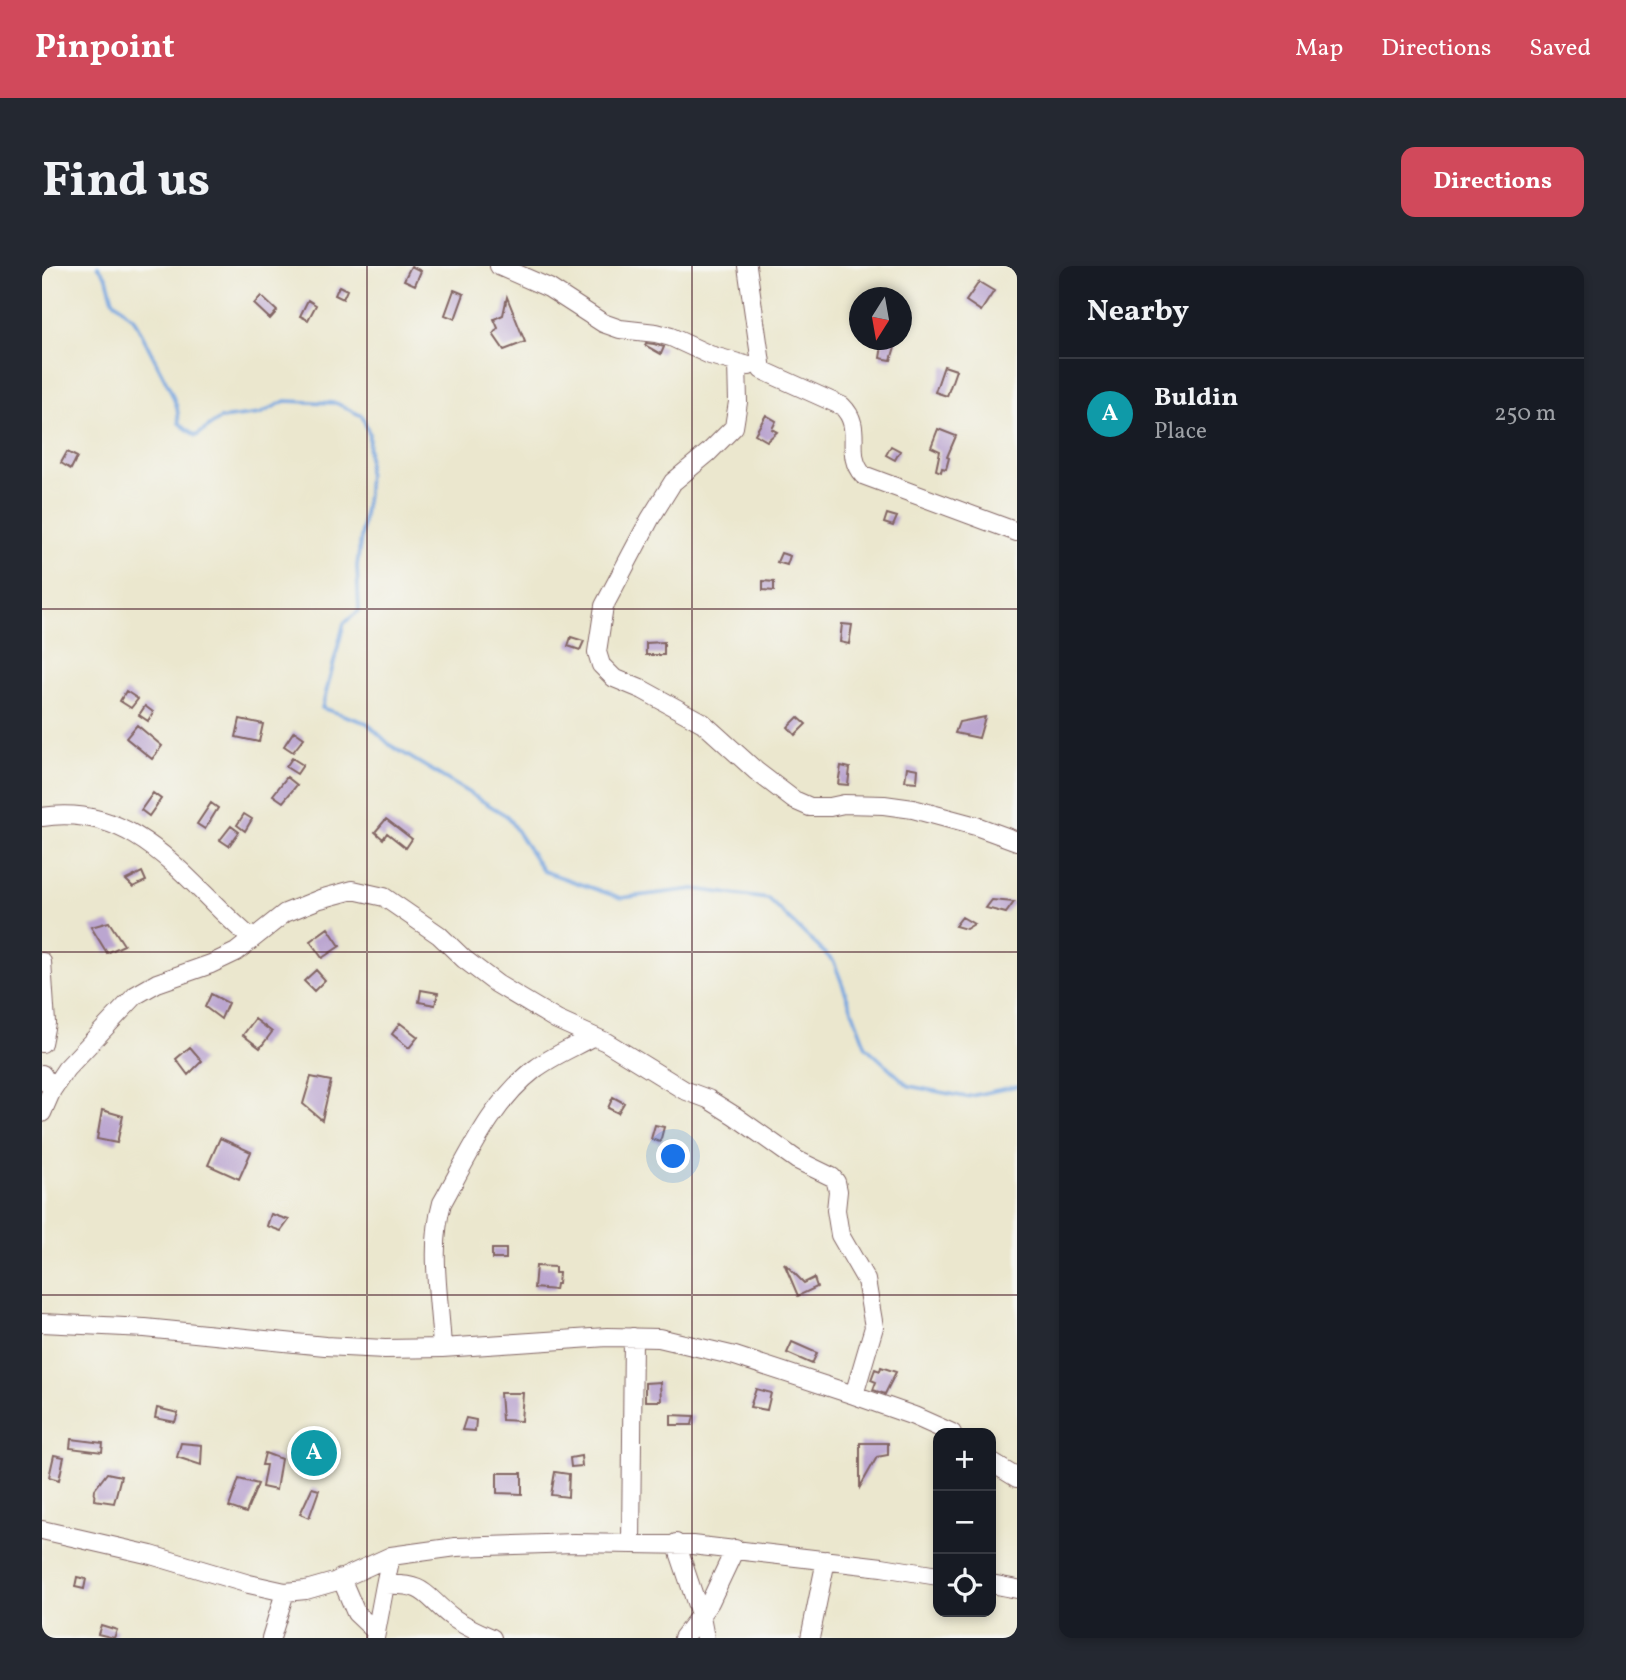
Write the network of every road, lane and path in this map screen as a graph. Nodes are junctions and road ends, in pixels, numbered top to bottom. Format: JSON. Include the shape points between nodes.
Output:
{"nodes":[{"id":1,"x":499,"y":266,"type":"edge"},
{"id":2,"x":747,"y":266,"type":"edge"},
{"id":3,"x":737,"y":363,"type":"junction"},
{"id":4,"x":762,"y":370,"type":"junction"},
{"id":5,"x":1017,"y":532,"type":"edge"},
{"id":6,"x":42,"y":817,"type":"edge"},
{"id":7,"x":1017,"y":841,"type":"edge"},
{"id":8,"x":252,"y":939,"type":"junction"},
{"id":9,"x":42,"y":962,"type":"edge"},
{"id":10,"x":592,"y":1037,"type":"junction"},
{"id":11,"x":42,"y":1043,"type":"edge"},
{"id":12,"x":42,"y":1074,"type":"edge"},
{"id":13,"x":52,"y":1090,"type":"junction"},
{"id":14,"x":42,"y":1113,"type":"edge"},
{"id":15,"x":42,"y":1323,"type":"edge"},
{"id":16,"x":633,"y":1336,"type":"junction"},
{"id":17,"x":442,"y":1348,"type":"junction"},
{"id":18,"x":854,"y":1395,"type":"junction"},
{"id":19,"x":941,"y":1428,"type":"edge"},
{"id":20,"x":996,"y":1465,"type":"edge"},
{"id":21,"x":1017,"y":1478,"type":"edge"},
{"id":22,"x":42,"y":1530,"type":"edge"},
{"id":23,"x":631,"y":1543,"type":"junction"},
{"id":24,"x":676,"y":1543,"type":"junction"},
{"id":25,"x":735,"y":1549,"type":"junction"},
{"id":26,"x":391,"y":1556,"type":"junction"},
{"id":27,"x":826,"y":1560,"type":"junction"},
{"id":28,"x":933,"y":1575,"type":"edge"},
{"id":29,"x":341,"y":1578,"type":"junction"},
{"id":30,"x":385,"y":1585,"type":"junction"},
{"id":31,"x":996,"y":1585,"type":"edge"},
{"id":32,"x":1017,"y":1588,"type":"edge"},
{"id":33,"x":285,"y":1592,"type":"junction"},
{"id":34,"x":701,"y":1617,"type":"junction"},
{"id":35,"x":376,"y":1635,"type":"edge"},
{"id":36,"x":271,"y":1638,"type":"edge"},
{"id":37,"x":492,"y":1638,"type":"edge"},
{"id":38,"x":683,"y":1638,"type":"edge"},
{"id":39,"x":705,"y":1638,"type":"edge"},
{"id":40,"x":810,"y":1638,"type":"edge"}],
"edges":[{"from":1,"to":3,"type":"street","via":[[549,288],[603,323],[671,337]]},
{"from":2,"to":4,"type":"street"},
{"from":3,"to":4,"type":"street"},
{"from":3,"to":7,"type":"street","via":[[734,427],[673,482],[650,519],[604,606],[597,652],[601,665],[614,678],[704,723],[756,771],[810,807],[844,804],[913,809]]},
{"from":4,"to":5,"type":"street","via":[[849,413],[854,422],[854,462],[863,475]]},
{"from":6,"to":8,"type":"street","via":[[94,818],[128,830],[167,857]]},
{"from":8,"to":10,"type":"street","via":[[285,913],[353,890],[369,892],[419,919],[497,984]]},
{"from":8,"to":13,"type":"street","via":[[236,952],[136,995]]},
{"from":9,"to":11,"type":"street","via":[[46,1023]]},
{"from":10,"to":17,"type":"street","via":[[537,1067],[516,1086],[489,1118],[442,1202],[436,1261]]},
{"from":10,"to":18,"type":"street","via":[[708,1099],[836,1182],[840,1235],[866,1280],[874,1327]]},
{"from":12,"to":13,"type":"street"},
{"from":13,"to":14,"type":"street"},
{"from":15,"to":17,"type":"street","via":[[325,1346]]},
{"from":16,"to":17,"type":"street"},
{"from":16,"to":18,"type":"street","via":[[686,1343]]},
{"from":16,"to":23,"type":"street"},
{"from":18,"to":19,"type":"street"},
{"from":20,"to":21,"type":"street"},
{"from":22,"to":33,"type":"street"},
{"from":23,"to":24,"type":"street"},
{"from":23,"to":26,"type":"street","via":[[456,1547]]},
{"from":24,"to":25,"type":"street"},
{"from":24,"to":34,"type":"street"},
{"from":25,"to":27,"type":"street"},
{"from":25,"to":34,"type":"street"},
{"from":26,"to":29,"type":"street"},
{"from":26,"to":30,"type":"street"},
{"from":27,"to":28,"type":"street"},
{"from":27,"to":40,"type":"street"},
{"from":29,"to":33,"type":"street"},
{"from":29,"to":35,"type":"street","via":[[352,1606]]},
{"from":30,"to":35,"type":"street"},
{"from":30,"to":37,"type":"street","via":[[416,1587],[465,1626]]},
{"from":31,"to":32,"type":"street"},
{"from":33,"to":36,"type":"street"},
{"from":34,"to":38,"type":"street"},
{"from":34,"to":39,"type":"street"}]}
